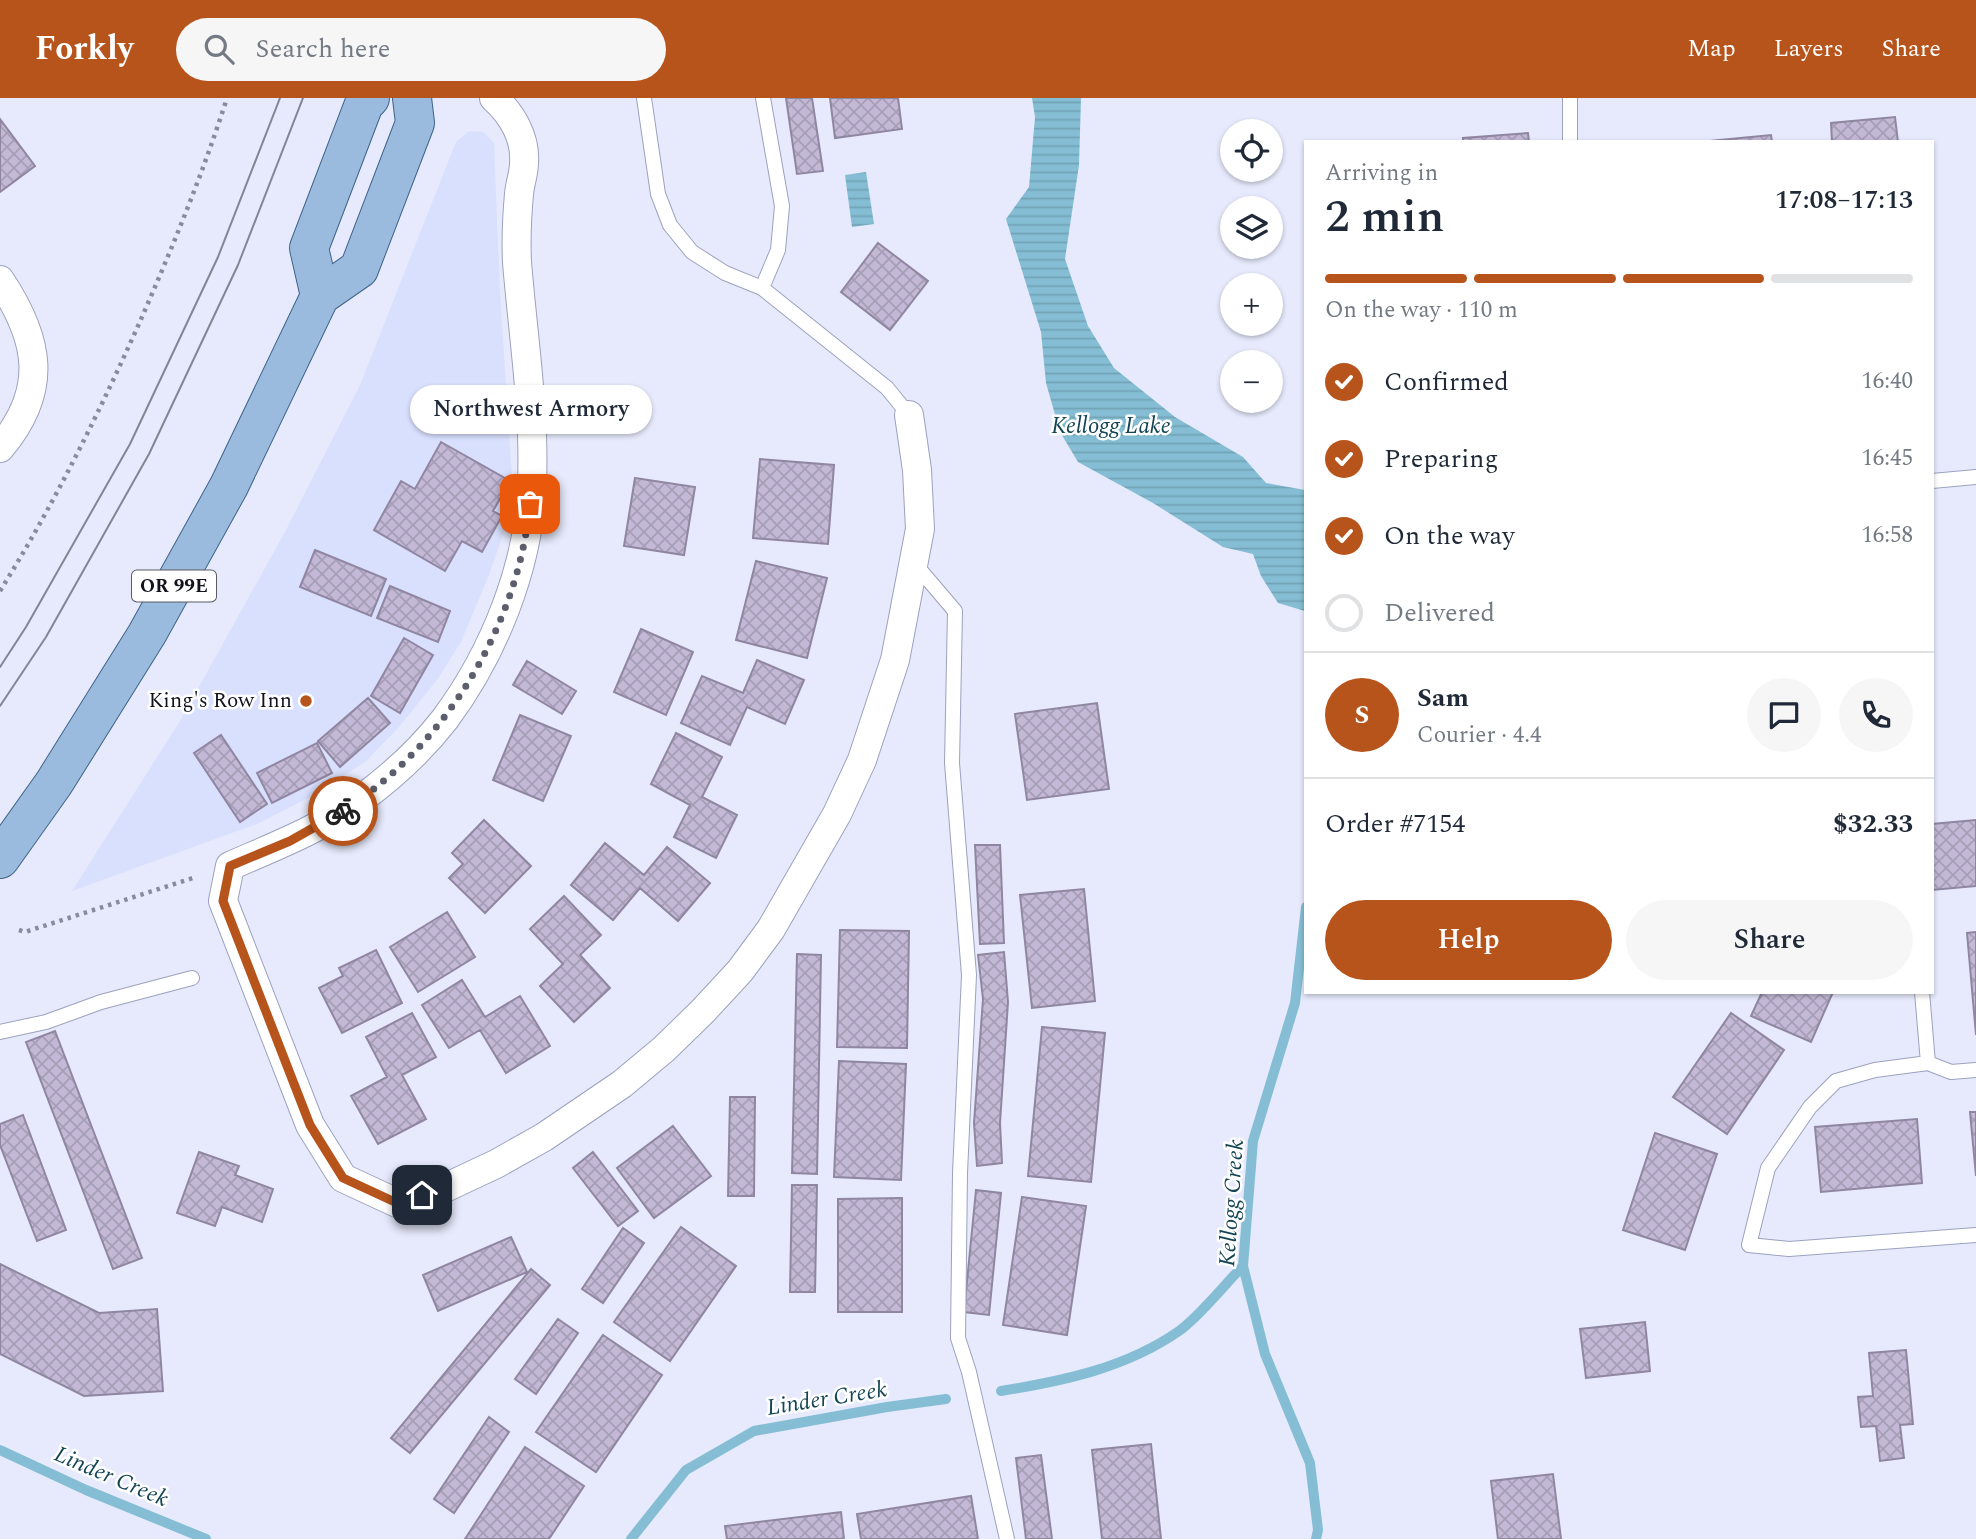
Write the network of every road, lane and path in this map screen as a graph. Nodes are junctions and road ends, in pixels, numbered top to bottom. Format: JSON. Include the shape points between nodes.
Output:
{"nodes":[{"id":1,"x":227,"y":98,"type":"edge"},
{"id":2,"x":370,"y":98,"type":"edge"},
{"id":3,"x":412,"y":98,"type":"edge"},
{"id":4,"x":494,"y":98,"type":"edge"},
{"id":5,"x":644,"y":98,"type":"edge"},
{"id":6,"x":764,"y":98,"type":"edge"},
{"id":7,"x":1570,"y":98,"type":"edge"},
{"id":8,"x":1570,"y":140,"type":"edge"},
{"id":9,"x":0,"y":280,"type":"edge"},
{"id":10,"x":762,"y":288,"type":"junction"},
{"id":11,"x":320,"y":296,"type":"junction"},
{"id":12,"x":909,"y":415,"type":"joint"},
{"id":13,"x":0,"y":447,"type":"edge"},
{"id":14,"x":1976,"y":477,"type":"edge"},
{"id":15,"x":1934,"y":481,"type":"edge"},
{"id":16,"x":914,"y":563,"type":"junction"},
{"id":17,"x":0,"y":591,"type":"edge"},
{"id":18,"x":0,"y":859,"type":"edge"},
{"id":19,"x":230,"y":866,"type":"junction"},
{"id":20,"x":19,"y":930,"type":"dead end"},
{"id":21,"x":192,"y":978,"type":"dead end"},
{"id":22,"x":1922,"y":994,"type":"edge"},
{"id":23,"x":0,"y":1032,"type":"edge"},
{"id":24,"x":1928,"y":1063,"type":"junction"},
{"id":25,"x":1976,"y":1070,"type":"edge"},
{"id":26,"x":1976,"y":1235,"type":"edge"},
{"id":27,"x":1007,"y":1539,"type":"edge"}],
"edges":[{"from":1,"to":17,"type":"path","via":[[165,265],[113,380]]},
{"from":2,"to":11,"type":"main road","via":[[309,248]]},
{"from":3,"to":11,"type":"main road","number":"OR 99E","via":[[415,123],[359,269]]},
{"from":4,"to":19,"type":"street","via":[[518,129],[525,162],[517,258],[532,485],[526,538],[509,594],[479,664],[444,719],[414,753],[356,802],[324,822]]},
{"from":5,"to":10,"type":"lane","via":[[658,194],[670,225],[692,252],[725,273]]},
{"from":6,"to":10,"type":"lane","via":[[782,206],[778,250]]},
{"from":7,"to":8,"type":"lane"},
{"from":9,"to":13,"type":"street","via":[[28,332],[34,385],[13,432]]},
{"from":10,"to":12,"type":"lane","via":[[887,388]]},
{"from":11,"to":18,"type":"main road","number":"OR 99E","via":[[229,486],[159,613],[67,762]]},
{"from":12,"to":16,"type":"street","via":[[920,529]]},
{"from":14,"to":15,"type":"lane"},
{"from":16,"to":19,"type":"street","via":[[895,660],[862,760],[771,929],[703,1011],[622,1084],[544,1138],[459,1181],[397,1203],[343,1178],[310,1125],[223,901]]},
{"from":16,"to":27,"type":"lane","via":[[955,611],[952,763],[969,975],[958,1338]]},
{"from":19,"to":20,"type":"path","via":[[25,932]]},
{"from":21,"to":23,"type":"lane"},
{"from":22,"to":24,"type":"lane"},
{"from":24,"to":25,"type":"lane","via":[[1951,1072]]},
{"from":24,"to":26,"type":"lane","via":[[1836,1081],[1810,1107],[1768,1168],[1749,1245],[1789,1249]]}]}
